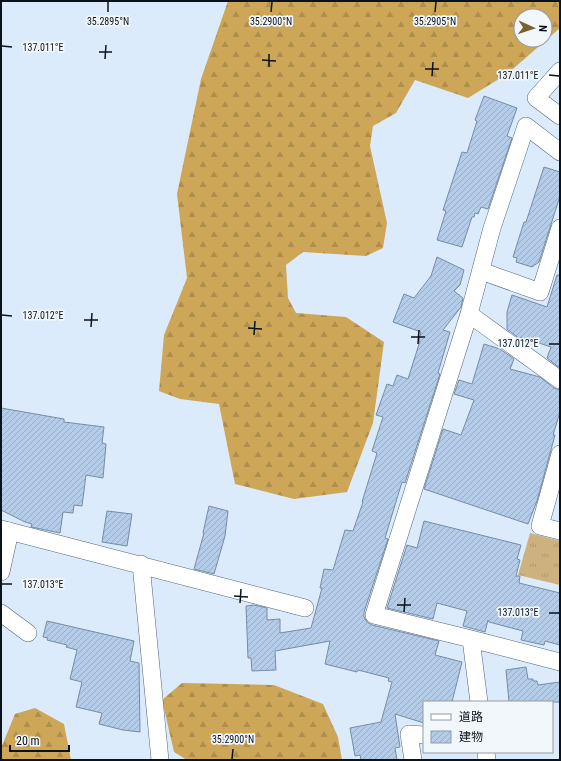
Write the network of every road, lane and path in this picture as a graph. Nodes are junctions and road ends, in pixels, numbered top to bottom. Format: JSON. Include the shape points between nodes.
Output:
{"nodes":[{"id":1,"x":560,"y":71,"type":"edge"},
{"id":2,"x":560,"y":116,"type":"edge"},
{"id":3,"x":560,"y":152,"type":"edge"},
{"id":4,"x":560,"y":228,"type":"edge"},
{"id":5,"x":481,"y":271,"type":"junction"},
{"id":6,"x":469,"y":314,"type":"junction"},
{"id":7,"x":560,"y":380,"type":"edge"},
{"id":8,"x":560,"y":454,"type":"edge"},
{"id":9,"x":6,"y":530,"type":"edge"},
{"id":10,"x":560,"y":531,"type":"edge"},
{"id":11,"x":141,"y":564,"type":"junction"},
{"id":12,"x":1,"y":572,"type":"edge"},
{"id":13,"x":305,"y":608,"type":"dead end"},
{"id":14,"x":1,"y":613,"type":"edge"},
{"id":15,"x":28,"y":633,"type":"dead end"},
{"id":16,"x":471,"y":638,"type":"junction"},
{"id":17,"x":560,"y":662,"type":"edge"},
{"id":18,"x":479,"y":701,"type":"edge"},
{"id":19,"x":423,"y":735,"type":"edge"},
{"id":20,"x":160,"y":760,"type":"edge"},
{"id":21,"x":413,"y":760,"type":"edge"}],
"edges":[{"from":1,"to":2,"type":"street","via":[[536,98]]},
{"from":3,"to":5,"type":"street","via":[[526,126],[492,228]]},
{"from":4,"to":5,"type":"street","via":[[540,292]]},
{"from":5,"to":6,"type":"street"},
{"from":6,"to":7,"type":"street"},
{"from":6,"to":16,"type":"street","via":[[374,615]]},
{"from":8,"to":10,"type":"street","via":[[540,526]]},
{"from":9,"to":11,"type":"street"},
{"from":9,"to":12,"type":"street"},
{"from":11,"to":13,"type":"street"},
{"from":11,"to":20,"type":"street"},
{"from":14,"to":15,"type":"street"},
{"from":16,"to":17,"type":"street"},
{"from":16,"to":18,"type":"street"},
{"from":19,"to":21,"type":"street","via":[[409,734]]}]}
